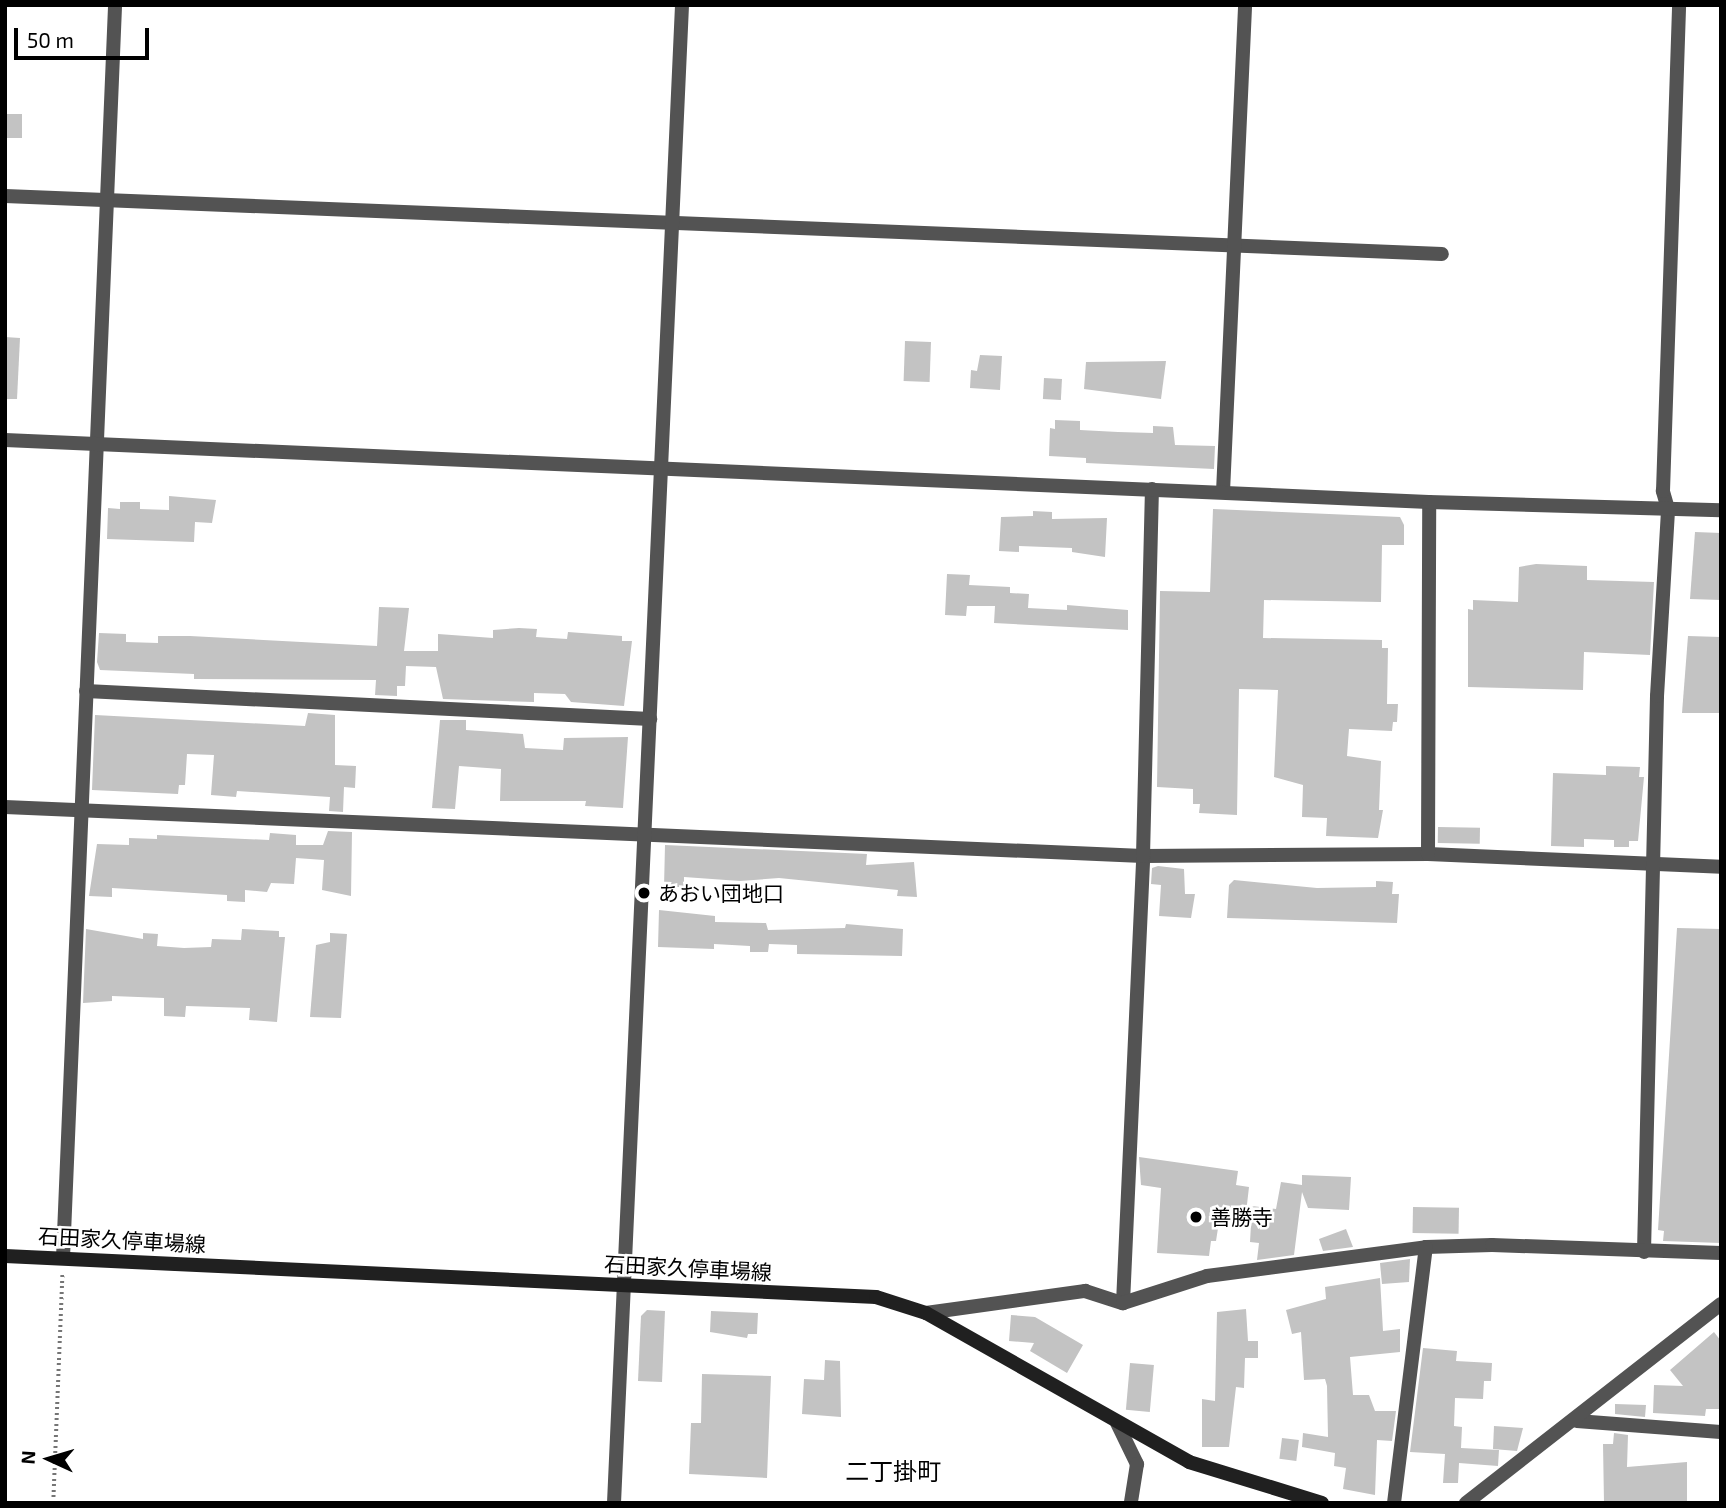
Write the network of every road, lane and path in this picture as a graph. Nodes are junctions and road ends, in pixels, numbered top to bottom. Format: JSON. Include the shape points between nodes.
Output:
{"nodes":[{"id":1,"x":115,"y":5,"type":"edge"},
{"id":2,"x":682,"y":5,"type":"edge"},
{"id":3,"x":1245,"y":5,"type":"edge"},
{"id":4,"x":1679,"y":5,"type":"edge"},
{"id":5,"x":5,"y":196,"type":"edge"},
{"id":6,"x":107,"y":200,"type":"junction"},
{"id":7,"x":673,"y":225,"type":"junction"},
{"id":8,"x":1236,"y":249,"type":"junction"},
{"id":9,"x":1442,"y":254,"type":"dead end"},
{"id":10,"x":5,"y":440,"type":"edge"},
{"id":11,"x":97,"y":444,"type":"junction"},
{"id":12,"x":663,"y":466,"type":"junction"},
{"id":13,"x":1152,"y":489,"type":"junction"},
{"id":14,"x":1223,"y":492,"type":"junction"},
{"id":15,"x":1429,"y":502,"type":"junction"},
{"id":16,"x":1668,"y":509,"type":"junction"},
{"id":17,"x":1721,"y":510,"type":"edge"},
{"id":18,"x":86,"y":691,"type":"junction"},
{"id":19,"x":650,"y":719,"type":"junction"},
{"id":20,"x":5,"y":807,"type":"edge"},
{"id":21,"x":82,"y":810,"type":"junction"},
{"id":22,"x":646,"y":834,"type":"junction"},
{"id":23,"x":1428,"y":855,"type":"junction"},
{"id":24,"x":1143,"y":856,"type":"junction"},
{"id":25,"x":1654,"y":863,"type":"junction"},
{"id":26,"x":1721,"y":867,"type":"edge"},
{"id":27,"x":1426,"y":1247,"type":"junction"},
{"id":28,"x":1644,"y":1252,"type":"junction"},
{"id":29,"x":1721,"y":1253,"type":"edge"},
{"id":30,"x":5,"y":1256,"type":"edge"},
{"id":31,"x":63,"y":1258,"type":"junction"},
{"id":32,"x":627,"y":1286,"type":"junction"},
{"id":33,"x":1123,"y":1303,"type":"junction"},
{"id":34,"x":1721,"y":1304,"type":"edge"},
{"id":35,"x":926,"y":1313,"type":"junction"},
{"id":36,"x":1577,"y":1421,"type":"junction"},
{"id":37,"x":1117,"y":1423,"type":"junction"},
{"id":38,"x":1721,"y":1432,"type":"edge"},
{"id":39,"x":53,"y":1503,"type":"edge"},
{"id":40,"x":614,"y":1503,"type":"edge"},
{"id":41,"x":1131,"y":1503,"type":"edge"},
{"id":42,"x":1322,"y":1503,"type":"edge"},
{"id":43,"x":1394,"y":1503,"type":"edge"},
{"id":44,"x":1466,"y":1503,"type":"edge"}],
"edges":[{"from":1,"to":6,"type":"street"},
{"from":2,"to":7,"type":"street"},
{"from":3,"to":8,"type":"street"},
{"from":4,"to":16,"type":"street","via":[[1663,491]]},
{"from":5,"to":6,"type":"street"},
{"from":6,"to":7,"type":"street"},
{"from":6,"to":11,"type":"street"},
{"from":7,"to":8,"type":"street"},
{"from":7,"to":12,"type":"street"},
{"from":8,"to":9,"type":"street"},
{"from":8,"to":14,"type":"street"},
{"from":10,"to":11,"type":"street"},
{"from":11,"to":12,"type":"street"},
{"from":11,"to":18,"type":"street"},
{"from":12,"to":13,"type":"street"},
{"from":12,"to":19,"type":"street"},
{"from":13,"to":14,"type":"street"},
{"from":13,"to":24,"type":"street"},
{"from":14,"to":15,"type":"street"},
{"from":15,"to":16,"type":"street"},
{"from":15,"to":23,"type":"street"},
{"from":16,"to":17,"type":"street"},
{"from":16,"to":25,"type":"street"},
{"from":18,"to":19,"type":"street"},
{"from":18,"to":21,"type":"street"},
{"from":19,"to":22,"type":"street"},
{"from":20,"to":21,"type":"street"},
{"from":21,"to":22,"type":"street"},
{"from":21,"to":31,"type":"street"},
{"from":22,"to":24,"type":"street"},
{"from":22,"to":32,"type":"street"},
{"from":23,"to":24,"type":"street"},
{"from":23,"to":25,"type":"street"},
{"from":24,"to":33,"type":"street"},
{"from":25,"to":26,"type":"street"},
{"from":25,"to":28,"type":"street"},
{"from":27,"to":28,"type":"street","via":[[1492,1245]]},
{"from":27,"to":33,"type":"street","via":[[1207,1276]]},
{"from":27,"to":43,"type":"street"},
{"from":28,"to":29,"type":"street"},
{"from":30,"to":31,"type":"main road","name":"石田家久停車場線"},
{"from":31,"to":32,"type":"main road","name":"石田家久停車場線"},
{"from":31,"to":39,"type":"path"},
{"from":32,"to":35,"type":"main road","name":"石田家久停車場線","via":[[876,1297]]},
{"from":32,"to":40,"type":"street"},
{"from":33,"to":35,"type":"street","via":[[1085,1291]]},
{"from":34,"to":36,"type":"street"},
{"from":35,"to":37,"type":"main road","name":"石田家久停車場線"},
{"from":36,"to":38,"type":"street"},
{"from":36,"to":44,"type":"street","via":[[1542,1442]]},
{"from":37,"to":41,"type":"street","via":[[1137,1464]]},
{"from":37,"to":42,"type":"main road","name":"石田家久停車場線","via":[[1189,1462]]}]}
